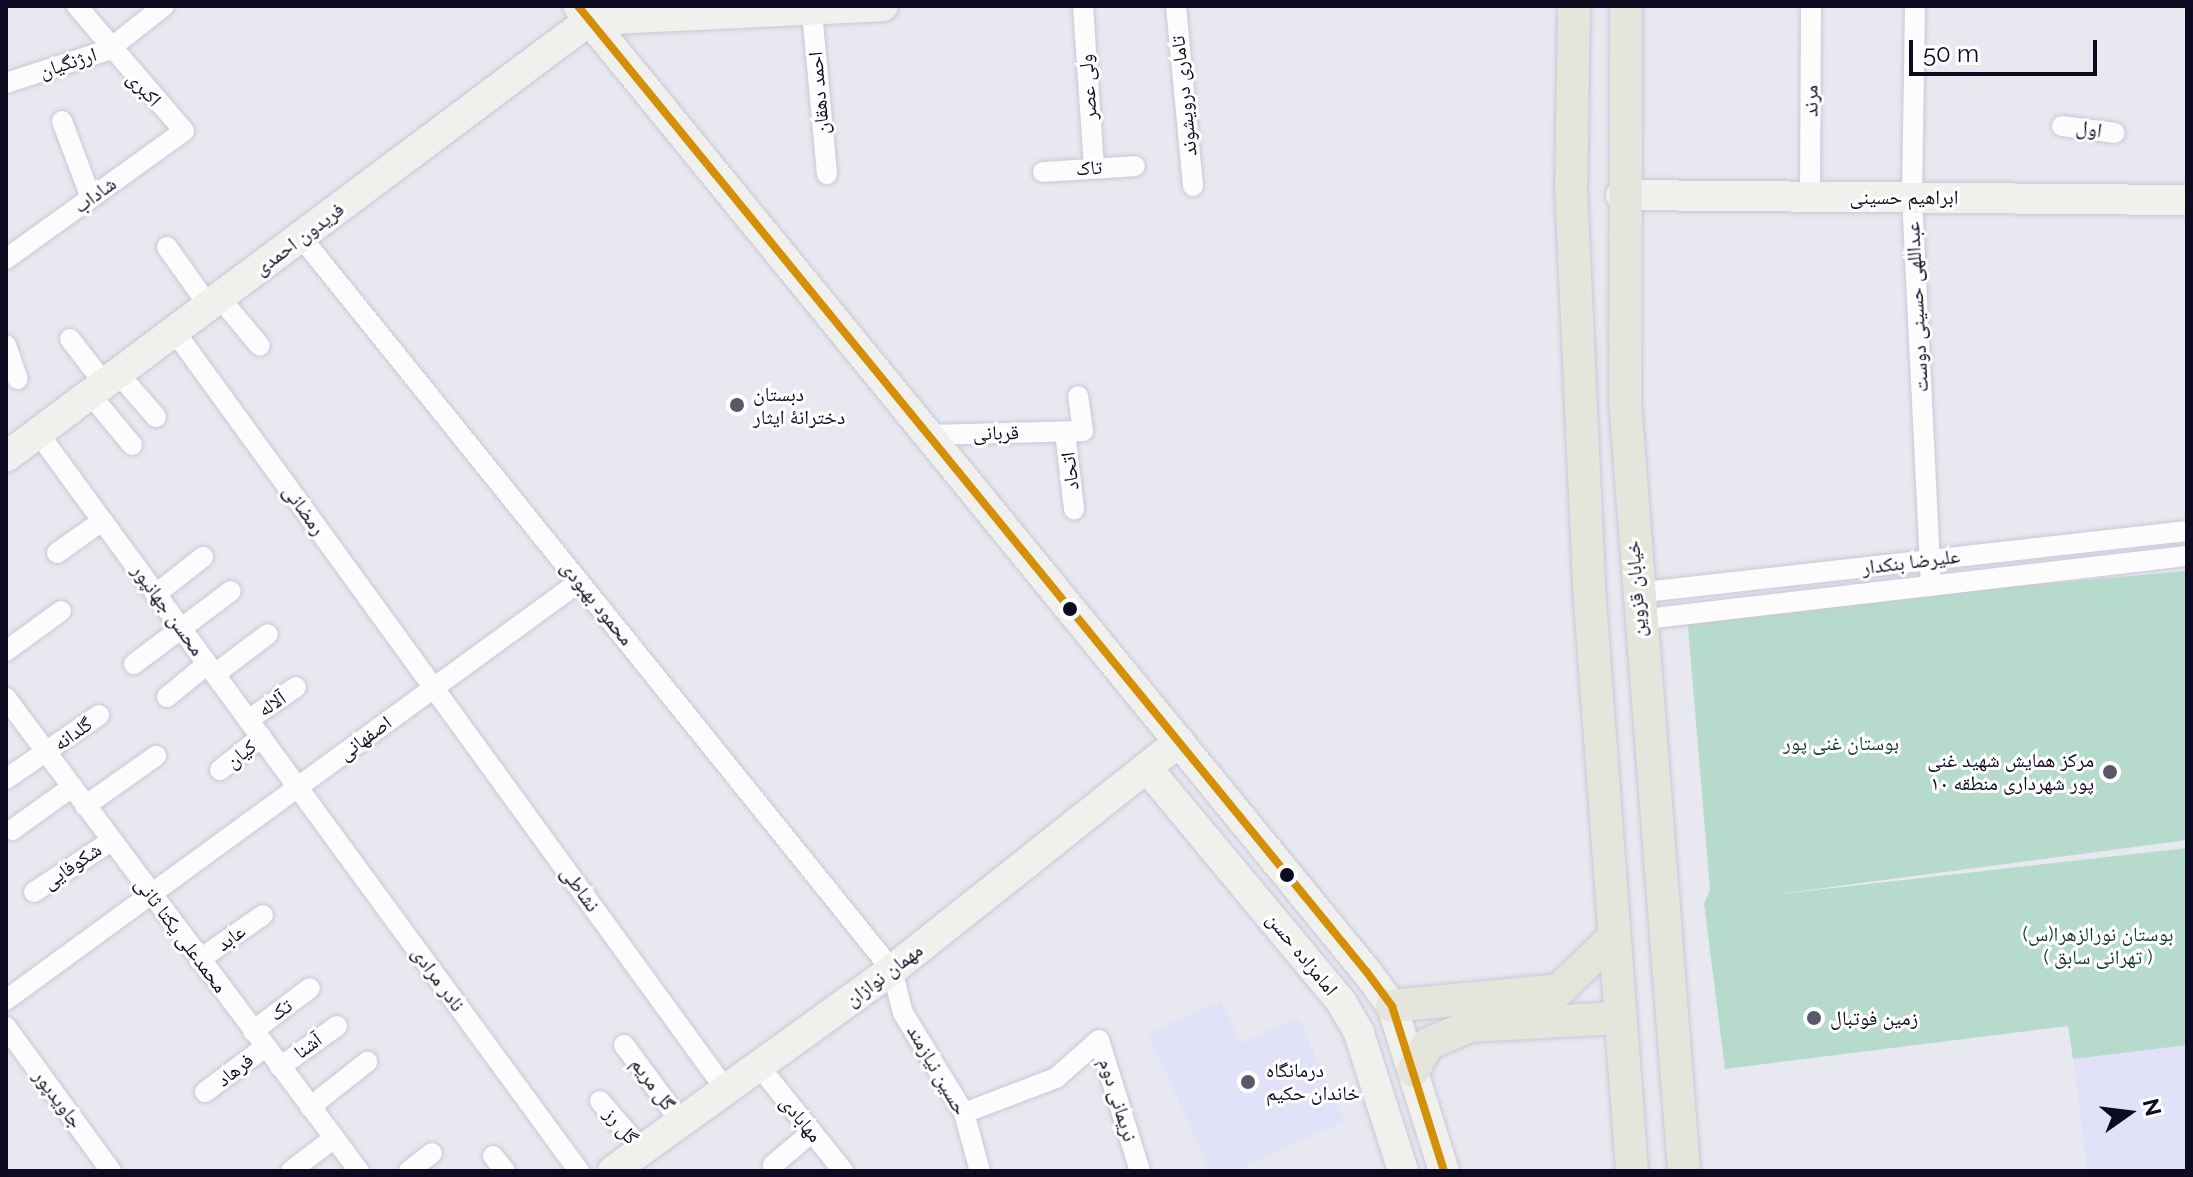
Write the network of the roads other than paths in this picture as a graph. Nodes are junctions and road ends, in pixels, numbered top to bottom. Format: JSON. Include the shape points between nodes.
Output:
{"nodes":[{"id":1,"x":77,"y":6,"type":"edge"},
{"id":2,"x":164,"y":6,"type":"edge"},
{"id":3,"x":883,"y":6,"type":"edge"},
{"id":4,"x":1083,"y":6,"type":"edge"},
{"id":5,"x":1176,"y":6,"type":"edge"},
{"id":6,"x":1574,"y":6,"type":"edge"},
{"id":7,"x":1626,"y":6,"type":"edge"},
{"id":8,"x":1811,"y":6,"type":"edge"},
{"id":9,"x":1915,"y":6,"type":"edge"},
{"id":10,"x":812,"y":12,"type":"junction"},
{"id":11,"x":584,"y":13,"type":"edge"},
{"id":12,"x":108,"y":50,"type":"junction"},
{"id":13,"x":6,"y":83,"type":"edge"},
{"id":14,"x":62,"y":121,"type":"dead end"},
{"id":15,"x":2062,"y":126,"type":"dead end"},
{"id":16,"x":184,"y":131,"type":"joint"},
{"id":17,"x":2115,"y":133,"type":"dead end"},
{"id":18,"x":1135,"y":166,"type":"dead end"},
{"id":19,"x":1094,"y":168,"type":"junction"},
{"id":20,"x":1043,"y":172,"type":"dead end"},
{"id":21,"x":827,"y":174,"type":"dead end"},
{"id":22,"x":1193,"y":186,"type":"dead end"},
{"id":23,"x":1621,"y":195,"type":"junction"},
{"id":24,"x":1810,"y":196,"type":"junction"},
{"id":25,"x":1912,"y":197,"type":"junction"},
{"id":26,"x":91,"y":198,"type":"junction"},
{"id":27,"x":2187,"y":200,"type":"edge"},
{"id":28,"x":301,"y":237,"type":"junction"},
{"id":29,"x":167,"y":247,"type":"dead end"},
{"id":30,"x":6,"y":259,"type":"edge"},
{"id":31,"x":215,"y":302,"type":"junction"},
{"id":32,"x":175,"y":332,"type":"junction"},
{"id":33,"x":70,"y":339,"type":"dead end"},
{"id":34,"x":6,"y":345,"type":"edge"},
{"id":35,"x":260,"y":346,"type":"dead end"},
{"id":36,"x":18,"y":379,"type":"dead end"},
{"id":37,"x":104,"y":384,"type":"junction"},
{"id":38,"x":1078,"y":396,"type":"dead end"},
{"id":39,"x":156,"y":417,"type":"dead end"},
{"id":40,"x":1065,"y":432,"type":"junction"},
{"id":41,"x":38,"y":433,"type":"junction"},
{"id":42,"x":928,"y":435,"type":"junction"},
{"id":43,"x":132,"y":445,"type":"dead end"},
{"id":44,"x":6,"y":457,"type":"edge"},
{"id":45,"x":1074,"y":509,"type":"dead end"},
{"id":46,"x":102,"y":521,"type":"junction"},
{"id":47,"x":2187,"y":531,"type":"edge"},
{"id":48,"x":57,"y":553,"type":"dead end"},
{"id":49,"x":2187,"y":556,"type":"edge"},
{"id":50,"x":203,"y":557,"type":"dead end"},
{"id":51,"x":1928,"y":560,"type":"junction"},
{"id":52,"x":579,"y":582,"type":"junction"},
{"id":53,"x":1931,"y":585,"type":"junction"},
{"id":54,"x":231,"y":591,"type":"dead end"},
{"id":55,"x":156,"y":594,"type":"junction"},
{"id":56,"x":1636,"y":606,"type":"junction"},
{"id":57,"x":61,"y":611,"type":"dead end"},
{"id":58,"x":182,"y":630,"type":"junction"},
{"id":59,"x":268,"y":634,"type":"dead end"},
{"id":60,"x":6,"y":651,"type":"edge"},
{"id":61,"x":134,"y":664,"type":"dead end"},
{"id":62,"x":211,"y":669,"type":"junction"},
{"id":63,"x":296,"y":687,"type":"dead end"},
{"id":64,"x":433,"y":688,"type":"junction"},
{"id":65,"x":167,"y":697,"type":"dead end"},
{"id":66,"x":6,"y":698,"type":"edge"},
{"id":67,"x":99,"y":715,"type":"dead end"},
{"id":68,"x":248,"y":720,"type":"junction"},
{"id":69,"x":261,"y":737,"type":"junction"},
{"id":70,"x":1179,"y":742,"type":"junction"},
{"id":71,"x":46,"y":752,"type":"junction"},
{"id":72,"x":156,"y":756,"type":"dead end"},
{"id":73,"x":1147,"y":768,"type":"junction"},
{"id":74,"x":220,"y":770,"type":"dead end"},
{"id":75,"x":6,"y":779,"type":"edge"},
{"id":76,"x":72,"y":787,"type":"junction"},
{"id":77,"x":298,"y":787,"type":"junction"},
{"id":78,"x":85,"y":806,"type":"junction"},
{"id":79,"x":12,"y":830,"type":"dead end"},
{"id":80,"x":111,"y":841,"type":"junction"},
{"id":81,"x":34,"y":892,"type":"dead end"},
{"id":82,"x":150,"y":895,"type":"junction"},
{"id":83,"x":263,"y":915,"type":"dead end"},
{"id":84,"x":1613,"y":938,"type":"junction"},
{"id":85,"x":199,"y":960,"type":"junction"},
{"id":86,"x":892,"y":970,"type":"junction"},
{"id":87,"x":310,"y":988,"type":"dead end"},
{"id":88,"x":6,"y":1000,"type":"edge"},
{"id":89,"x":1392,"y":1006,"type":"junction"},
{"id":90,"x":1619,"y":1018,"type":"junction"},
{"id":91,"x":337,"y":1026,"type":"dead end"},
{"id":92,"x":6,"y":1027,"type":"edge"},
{"id":93,"x":259,"y":1039,"type":"junction"},
{"id":94,"x":624,"y":1045,"type":"dead end"},
{"id":95,"x":367,"y":1062,"type":"dead end"},
{"id":96,"x":759,"y":1066,"type":"junction"},
{"id":97,"x":280,"y":1067,"type":"junction"},
{"id":98,"x":1413,"y":1071,"type":"junction"},
{"id":99,"x":726,"y":1090,"type":"junction"},
{"id":100,"x":205,"y":1092,"type":"dead end"},
{"id":101,"x":600,"y":1101,"type":"dead end"},
{"id":102,"x":310,"y":1107,"type":"junction"},
{"id":103,"x":964,"y":1113,"type":"junction"},
{"id":104,"x":681,"y":1122,"type":"junction"},
{"id":105,"x":812,"y":1132,"type":"junction"},
{"id":106,"x":334,"y":1138,"type":"junction"},
{"id":107,"x":432,"y":1153,"type":"dead end"},
{"id":108,"x":629,"y":1163,"type":"edge"},
{"id":109,"x":773,"y":1165,"type":"dead end"},
{"id":110,"x":111,"y":1171,"type":"edge"},
{"id":111,"x":291,"y":1171,"type":"edge"},
{"id":112,"x":359,"y":1171,"type":"edge"},
{"id":113,"x":409,"y":1171,"type":"edge"},
{"id":114,"x":579,"y":1171,"type":"edge"},
{"id":115,"x":843,"y":1171,"type":"edge"},
{"id":116,"x":980,"y":1171,"type":"edge"},
{"id":117,"x":1140,"y":1171,"type":"edge"},
{"id":118,"x":1403,"y":1171,"type":"edge"},
{"id":119,"x":1444,"y":1171,"type":"edge"},
{"id":120,"x":1632,"y":1171,"type":"edge"},
{"id":121,"x":1684,"y":1171,"type":"edge"}],
"edges":[{"from":1,"to":12,"type":"street","name":"اکبری"},
{"from":2,"to":12,"type":"street","name":"ارژنگیان"},
{"from":3,"to":10,"type":"street"},
{"from":4,"to":19,"type":"street","name":"ولی عصر"},
{"from":5,"to":22,"type":"street","name":"تاماری درویشوند"},
{"from":6,"to":84,"type":"main road","via":[[1572,202]]},
{"from":7,"to":23,"type":"main road","name":"خیابان قزوین"},
{"from":8,"to":24,"type":"street","name":"مرند"},
{"from":9,"to":25,"type":"street","name":"عبداللهی حسینی دوست"},
{"from":10,"to":11,"type":"street"},
{"from":10,"to":21,"type":"street","name":"احمد دهقان"},
{"from":11,"to":28,"type":"street","name":"فریدون احمدی"},
{"from":11,"to":42,"type":"street","name":"امامزاده حسن"},
{"from":12,"to":13,"type":"street","name":"ارژنگیان"},
{"from":12,"to":16,"type":"street","name":"اکبری"},
{"from":14,"to":26,"type":"street"},
{"from":15,"to":17,"type":"street","name":"اول"},
{"from":16,"to":26,"type":"street","name":"شاداب"},
{"from":18,"to":19,"type":"street","name":"تاک"},
{"from":19,"to":20,"type":"street","name":"تاک"},
{"from":23,"to":24,"type":"street","name":"ابراهیم حسینی"},
{"from":23,"to":56,"type":"main road","name":"خیابان قزوین"},
{"from":24,"to":25,"type":"street","name":"ابراهیم حسینی"},
{"from":25,"to":27,"type":"street","name":"ابراهیم حسینی"},
{"from":25,"to":51,"type":"street","name":"عبداللهی حسینی دوست"},
{"from":26,"to":30,"type":"street","name":"شاداب"},
{"from":28,"to":31,"type":"street","name":"فریدون احمدی"},
{"from":28,"to":52,"type":"street","name":"محمود بهبودی"},
{"from":29,"to":31,"type":"street"},
{"from":31,"to":32,"type":"street","name":"فریدون احمدی"},
{"from":31,"to":35,"type":"street"},
{"from":32,"to":37,"type":"street","name":"فریدون احمدی"},
{"from":32,"to":64,"type":"street","name":"رمضانی"},
{"from":33,"to":37,"type":"street"},
{"from":34,"to":36,"type":"street"},
{"from":37,"to":39,"type":"street"},
{"from":37,"to":41,"type":"street","name":"فریدون احمدی"},
{"from":37,"to":43,"type":"street"},
{"from":38,"to":40,"type":"street","via":[[1083,431]]},
{"from":40,"to":42,"type":"street","name":"قربانی"},
{"from":40,"to":45,"type":"street","name":"اتحاد"},
{"from":41,"to":44,"type":"street","name":"فریدون احمدی"},
{"from":41,"to":46,"type":"street","name":"محسن جهانپور"},
{"from":42,"to":70,"type":"street","name":"امامزاده حسن"},
{"from":46,"to":48,"type":"street"},
{"from":46,"to":55,"type":"street","name":"محسن جهانپور"},
{"from":47,"to":51,"type":"street","name":"علیرضا بنکدار"},
{"from":49,"to":53,"type":"street","name":"علیرضا بنکدار"},
{"from":50,"to":55,"type":"street"},
{"from":51,"to":53,"type":"street","name":"عبداللهی حسینی دوست"},
{"from":51,"to":56,"type":"street","name":"علیرضا بنکدار"},
{"from":52,"to":64,"type":"street","name":"اصفهانی"},
{"from":52,"to":86,"type":"street","name":"محمود بهبودی"},
{"from":53,"to":56,"type":"street","name":"علیرضا بنکدار"},
{"from":54,"to":58,"type":"street"},
{"from":55,"to":58,"type":"street","name":"محسن جهانپور"},
{"from":56,"to":121,"type":"main road","name":"خیابان قزوین"},
{"from":57,"to":60,"type":"street"},
{"from":58,"to":61,"type":"street"},
{"from":58,"to":62,"type":"street","name":"محسن جهانپور"},
{"from":59,"to":62,"type":"street"},
{"from":62,"to":65,"type":"street"},
{"from":62,"to":68,"type":"street","name":"محسن جهانپور"},
{"from":63,"to":68,"type":"street","name":"آلاله"},
{"from":64,"to":77,"type":"street","name":"اصفهانی"},
{"from":64,"to":99,"type":"street","name":"نشاطی"},
{"from":66,"to":71,"type":"street","name":"محمدعلی یکتا ثانی"},
{"from":67,"to":71,"type":"street","name":"گلدانه"},
{"from":68,"to":69,"type":"street","name":"محسن جهانپور"},
{"from":69,"to":74,"type":"street","name":"کیان"},
{"from":69,"to":77,"type":"street","name":"محسن جهانپور"},
{"from":70,"to":73,"type":"street","name":"مهمان نوازان"},
{"from":70,"to":89,"type":"street","name":"امامزاده حسن"},
{"from":71,"to":75,"type":"street","name":"گلدانه"},
{"from":71,"to":76,"type":"street","name":"محمدعلی یکتا ثانی"},
{"from":72,"to":78,"type":"street"},
{"from":73,"to":86,"type":"street","name":"مهمان نوازان"},
{"from":73,"to":118,"type":"street","name":"امامزاده حسن","via":[[1342,1003],[1359,1033]]},
{"from":76,"to":78,"type":"street","name":"محمدعلی یکتا ثانی"},
{"from":76,"to":79,"type":"street"},
{"from":77,"to":82,"type":"street","name":"اصفهانی"},
{"from":77,"to":114,"type":"street","name":"نادر مرادی"},
{"from":78,"to":80,"type":"street","name":"محمدعلی یکتا ثانی"},
{"from":80,"to":81,"type":"street","name":"شکوفایی"},
{"from":80,"to":82,"type":"street","name":"محمدعلی یکتا ثانی"},
{"from":82,"to":85,"type":"street","name":"محمدعلی یکتا ثانی"},
{"from":82,"to":88,"type":"street","name":"اصفهانی"},
{"from":83,"to":85,"type":"street","name":"عابد"},
{"from":84,"to":89,"type":"main road","via":[[1559,990]]},
{"from":84,"to":90,"type":"main road"},
{"from":85,"to":93,"type":"street","name":"محمدعلی یکتا ثانی"},
{"from":86,"to":96,"type":"street","name":"مهمان نوازان"},
{"from":86,"to":103,"type":"street","name":"حسین نیازمند","via":[[903,1013]]},
{"from":87,"to":93,"type":"street","name":"تک"},
{"from":89,"to":98,"type":"street","name":"امامزاده حسن"},
{"from":90,"to":98,"type":"main road","via":[[1470,1026],[1428,1044]]},
{"from":90,"to":120,"type":"main road"},
{"from":91,"to":97,"type":"street","name":"آشنا"},
{"from":92,"to":110,"type":"street","name":"جاویدپور"},
{"from":93,"to":97,"type":"street","name":"محمدعلی یکتا ثانی"},
{"from":93,"to":100,"type":"street","name":"فرهاد"},
{"from":94,"to":104,"type":"street","name":"گل مریم"},
{"from":95,"to":102,"type":"street"},
{"from":96,"to":99,"type":"street","name":"مهمان نوازان"},
{"from":96,"to":105,"type":"street","name":"مهابادی"},
{"from":97,"to":102,"type":"street","name":"محمدعلی یکتا ثانی"},
{"from":98,"to":119,"type":"street","name":"امامزاده حسن"},
{"from":99,"to":104,"type":"street","name":"مهمان نوازان"},
{"from":101,"to":108,"type":"street","name":"گل رز"},
{"from":102,"to":106,"type":"street","name":"محمدعلی یکتا ثانی"},
{"from":103,"to":116,"type":"street","name":"حسین نیازمند"},
{"from":103,"to":117,"type":"street","name":"نریمانی دوم","via":[[1056,1078],[1099,1040]]},
{"from":104,"to":108,"type":"street","name":"مهمان نوازان"},
{"from":105,"to":109,"type":"street"},
{"from":105,"to":115,"type":"street","name":"مهابادی"},
{"from":106,"to":111,"type":"street"},
{"from":106,"to":112,"type":"street","name":"محمدعلی یکتا ثانی"},
{"from":107,"to":113,"type":"street"}]}
